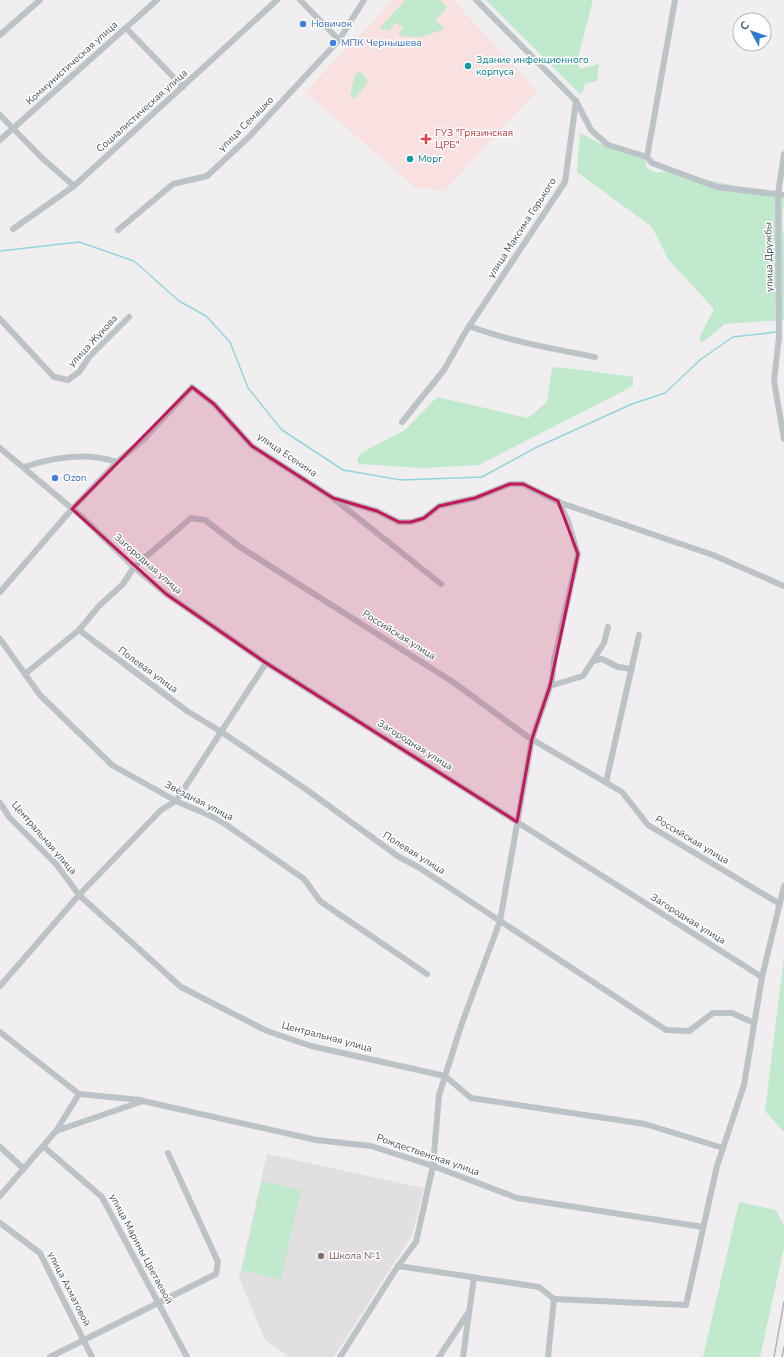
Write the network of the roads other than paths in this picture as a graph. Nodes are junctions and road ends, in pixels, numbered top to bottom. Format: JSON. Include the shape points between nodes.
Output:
{"nodes":[{"id":1,"x":40,"y":0,"type":"edge"},
{"id":2,"x":157,"y":0,"type":"edge"},
{"id":3,"x":277,"y":0,"type":"edge"},
{"id":4,"x":300,"y":0,"type":"edge"},
{"id":5,"x":364,"y":0,"type":"edge"},
{"id":6,"x":476,"y":0,"type":"edge"},
{"id":7,"x":675,"y":0,"type":"edge"},
{"id":8,"x":126,"y":28,"type":"junction"},
{"id":9,"x":0,"y":35,"type":"edge"},
{"id":10,"x":339,"y":40,"type":"junction"},
{"id":11,"x":183,"y":87,"type":"junction"},
{"id":12,"x":576,"y":101,"type":"junction"},
{"id":13,"x":0,"y":115,"type":"edge"},
{"id":14,"x":13,"y":129,"type":"junction"},
{"id":15,"x":0,"y":140,"type":"edge"},
{"id":16,"x":784,"y":154,"type":"edge"},
{"id":17,"x":647,"y":157,"type":"junction"},
{"id":18,"x":74,"y":186,"type":"junction"},
{"id":19,"x":781,"y":194,"type":"edge"},
{"id":20,"x":13,"y":228,"type":"dead end"},
{"id":21,"x":118,"y":230,"type":"dead end"},
{"id":22,"x":129,"y":317,"type":"dead end"},
{"id":23,"x":0,"y":319,"type":"edge"},
{"id":24,"x":469,"y":326,"type":"junction"},
{"id":25,"x":595,"y":357,"type":"dead end"},
{"id":26,"x":402,"y":422,"type":"dead end"},
{"id":27,"x":784,"y":439,"type":"edge"},
{"id":28,"x":1,"y":451,"type":"edge"},
{"id":29,"x":117,"y":462,"type":"junction"},
{"id":30,"x":24,"y":467,"type":"junction"},
{"id":31,"x":333,"y":498,"type":"junction"},
{"id":32,"x":558,"y":501,"type":"junction"},
{"id":33,"x":72,"y":509,"type":"junction"},
{"id":34,"x":134,"y":568,"type":"junction"},
{"id":35,"x":441,"y":584,"type":"dead end"},
{"id":36,"x":784,"y":586,"type":"edge"},
{"id":37,"x":0,"y":592,"type":"edge"},
{"id":38,"x":608,"y":627,"type":"dead end"},
{"id":39,"x":79,"y":630,"type":"junction"},
{"id":40,"x":639,"y":636,"type":"dead end"},
{"id":41,"x":0,"y":640,"type":"edge"},
{"id":42,"x":593,"y":661,"type":"junction"},
{"id":43,"x":266,"y":663,"type":"junction"},
{"id":44,"x":632,"y":669,"type":"junction"},
{"id":45,"x":25,"y":674,"type":"junction"},
{"id":46,"x":550,"y":686,"type":"junction"},
{"id":47,"x":220,"y":731,"type":"junction"},
{"id":48,"x":532,"y":740,"type":"junction"},
{"id":49,"x":606,"y":782,"type":"junction"},
{"id":50,"x":176,"y":801,"type":"junction"},
{"id":51,"x":0,"y":803,"type":"edge"},
{"id":52,"x":517,"y":822,"type":"junction"},
{"id":53,"x":784,"y":886,"type":"edge"},
{"id":54,"x":79,"y":895,"type":"junction"},
{"id":55,"x":780,"y":904,"type":"junction"},
{"id":56,"x":500,"y":921,"type":"junction"},
{"id":57,"x":427,"y":974,"type":"dead end"},
{"id":58,"x":762,"y":977,"type":"junction"},
{"id":59,"x":0,"y":986,"type":"edge"},
{"id":60,"x":754,"y":1023,"type":"junction"},
{"id":61,"x":0,"y":1032,"type":"edge"},
{"id":62,"x":445,"y":1076,"type":"junction"},
{"id":63,"x":79,"y":1094,"type":"junction"},
{"id":64,"x":143,"y":1101,"type":"junction"},
{"id":65,"x":56,"y":1131,"type":"junction"},
{"id":66,"x":0,"y":1147,"type":"edge"},
{"id":67,"x":44,"y":1147,"type":"junction"},
{"id":68,"x":723,"y":1148,"type":"junction"},
{"id":69,"x":168,"y":1153,"type":"dead end"},
{"id":70,"x":433,"y":1166,"type":"junction"},
{"id":71,"x":24,"y":1169,"type":"junction"},
{"id":72,"x":0,"y":1196,"type":"edge"},
{"id":73,"x":0,"y":1223,"type":"edge"},
{"id":74,"x":703,"y":1227,"type":"junction"},
{"id":75,"x":398,"y":1266,"type":"junction"},
{"id":76,"x":474,"y":1277,"type":"junction"},
{"id":77,"x":554,"y":1300,"type":"junction"},
{"id":78,"x":158,"y":1303,"type":"junction"},
{"id":79,"x":469,"y":1311,"type":"junction"},
{"id":80,"x":84,"y":1340,"type":"junction"},
{"id":81,"x":50,"y":1357,"type":"edge"},
{"id":82,"x":92,"y":1357,"type":"edge"},
{"id":83,"x":187,"y":1357,"type":"edge"},
{"id":84,"x":340,"y":1357,"type":"edge"},
{"id":85,"x":439,"y":1357,"type":"edge"},
{"id":86,"x":463,"y":1357,"type":"edge"},
{"id":87,"x":548,"y":1357,"type":"edge"}],
"edges":[{"from":1,"to":9,"type":"street"},
{"from":2,"to":8,"type":"street","name":"Коммунистическая улица"},
{"from":3,"to":11,"type":"street","name":"Социалистическая улица"},
{"from":4,"to":10,"type":"street"},
{"from":5,"to":10,"type":"street","name":"улица Семашко"},
{"from":6,"to":12,"type":"street"},
{"from":7,"to":17,"type":"street"},
{"from":8,"to":11,"type":"street"},
{"from":8,"to":14,"type":"street","name":"Коммунистическая улица"},
{"from":10,"to":21,"type":"street","name":"улица Семашко","via":[[250,136],[206,176],[173,184]]},
{"from":11,"to":18,"type":"street","name":"Социалистическая улица"},
{"from":12,"to":17,"type":"street","via":[[592,130],[608,145]]},
{"from":12,"to":24,"type":"street","name":"улица Максима Горького","via":[[565,182]]},
{"from":13,"to":14,"type":"street"},
{"from":14,"to":15,"type":"street","name":"Коммунистическая улица"},
{"from":14,"to":18,"type":"street"},
{"from":16,"to":19,"type":"street","name":"улица Дружбы"},
{"from":17,"to":19,"type":"street","via":[[652,163],[717,187]]},
{"from":18,"to":20,"type":"street","name":"Социалистическая улица"},
{"from":19,"to":27,"type":"street","name":"улица Дружбы","via":[[780,325],[774,381]]},
{"from":22,"to":23,"type":"street","name":"улица Жукова","via":[[90,356],[79,372],[68,380],[54,377]]},
{"from":24,"to":25,"type":"street","via":[[486,333]]},
{"from":24,"to":26,"type":"street","name":"улица Максима Горького","via":[[444,370]]},
{"from":28,"to":30,"type":"street"},
{"from":29,"to":30,"type":"street","via":[[103,457],[75,456]]},
{"from":29,"to":31,"type":"street","name":"улица Есенина","via":[[145,438],[192,387],[214,404],[252,446]]},
{"from":29,"to":33,"type":"street","name":"улица Есенина"},
{"from":30,"to":33,"type":"street"},
{"from":31,"to":32,"type":"street","via":[[377,511],[400,522],[424,518],[439,506],[475,498],[510,484],[523,484]]},
{"from":31,"to":35,"type":"street","name":"улица Есенина"},
{"from":32,"to":36,"type":"street","via":[[713,555]]},
{"from":32,"to":46,"type":"street","via":[[568,521],[578,554]]},
{"from":33,"to":34,"type":"street","name":"Загородная улица"},
{"from":33,"to":37,"type":"street","name":"улица Есенина"},
{"from":34,"to":39,"type":"street","name":"Российская улица","via":[[123,584],[99,606]]},
{"from":34,"to":43,"type":"street","name":"Загородная улица","via":[[166,594]]},
{"from":34,"to":48,"type":"street","name":"Российская улица","via":[[191,518],[205,520],[240,547],[453,682]]},
{"from":38,"to":42,"type":"street","via":[[604,643]]},
{"from":39,"to":45,"type":"street","name":"Российская улица"},
{"from":39,"to":47,"type":"street","name":"Полевая улица","via":[[187,711]]},
{"from":40,"to":44,"type":"street"},
{"from":41,"to":45,"type":"street","name":"Звёздная улица"},
{"from":42,"to":44,"type":"street","via":[[602,659],[618,667]]},
{"from":42,"to":46,"type":"street","via":[[583,676]]},
{"from":43,"to":47,"type":"street"},
{"from":43,"to":52,"type":"street","name":"Загородная улица"},
{"from":44,"to":49,"type":"street"},
{"from":45,"to":50,"type":"street","name":"Звёздная улица","via":[[40,695],[112,765]]},
{"from":46,"to":48,"type":"street"},
{"from":47,"to":50,"type":"street"},
{"from":47,"to":56,"type":"street","name":"Полевая улица","via":[[308,790],[399,858],[418,867]]},
{"from":48,"to":49,"type":"street","name":"Российская улица"},
{"from":48,"to":52,"type":"street"},
{"from":49,"to":55,"type":"street","name":"Российская улица","via":[[622,792],[648,825]]},
{"from":50,"to":54,"type":"street","via":[[161,810]]},
{"from":50,"to":57,"type":"street","name":"Звёздная улица","via":[[211,816],[238,833],[304,879],[320,901]]},
{"from":51,"to":54,"type":"street","name":"Центральная улица","via":[[10,818],[56,864]]},
{"from":52,"to":56,"type":"street"},
{"from":52,"to":58,"type":"street","name":"Загородная улица"},
{"from":53,"to":55,"type":"street"},
{"from":54,"to":59,"type":"street"},
{"from":54,"to":62,"type":"street","name":"Центральная улица","via":[[181,987],[267,1031],[311,1046]]},
{"from":55,"to":58,"type":"street"},
{"from":56,"to":60,"type":"street","name":"Полевая улица","via":[[666,1030],[689,1031],[713,1013],[732,1013]]},
{"from":56,"to":62,"type":"street"},
{"from":58,"to":60,"type":"street"},
{"from":60,"to":68,"type":"street","via":[[744,1085]]},
{"from":61,"to":63,"type":"street"},
{"from":62,"to":68,"type":"street","name":"Центральная улица","via":[[471,1098],[645,1124]]},
{"from":62,"to":70,"type":"street","via":[[439,1095]]},
{"from":63,"to":64,"type":"street","name":"Рождественская улица"},
{"from":63,"to":65,"type":"street"},
{"from":64,"to":65,"type":"street"},
{"from":64,"to":70,"type":"street","name":"Рождественская улица","via":[[316,1140],[371,1146]]},
{"from":65,"to":67,"type":"street"},
{"from":66,"to":71,"type":"street"},
{"from":67,"to":71,"type":"street"},
{"from":67,"to":78,"type":"street","name":"улица Марины Цветаевой","via":[[102,1197]]},
{"from":68,"to":74,"type":"street"},
{"from":69,"to":78,"type":"street","via":[[218,1262],[216,1274]]},
{"from":70,"to":74,"type":"street","name":"Рождественская улица","via":[[517,1198]]},
{"from":70,"to":75,"type":"street","via":[[416,1242]]},
{"from":71,"to":72,"type":"street"},
{"from":73,"to":80,"type":"street","name":"улица Ахматовой","via":[[40,1253]]},
{"from":74,"to":77,"type":"street","via":[[686,1305]]},
{"from":75,"to":76,"type":"street"},
{"from":75,"to":84,"type":"street"},
{"from":76,"to":77,"type":"street","via":[[539,1287]]},
{"from":76,"to":79,"type":"street"},
{"from":77,"to":87,"type":"street"},
{"from":78,"to":80,"type":"street"},
{"from":78,"to":83,"type":"street","name":"улица Марины Цветаевой"},
{"from":79,"to":85,"type":"street"},
{"from":79,"to":86,"type":"street"},
{"from":80,"to":81,"type":"street"},
{"from":80,"to":82,"type":"street","name":"улица Ахматовой"}]}
